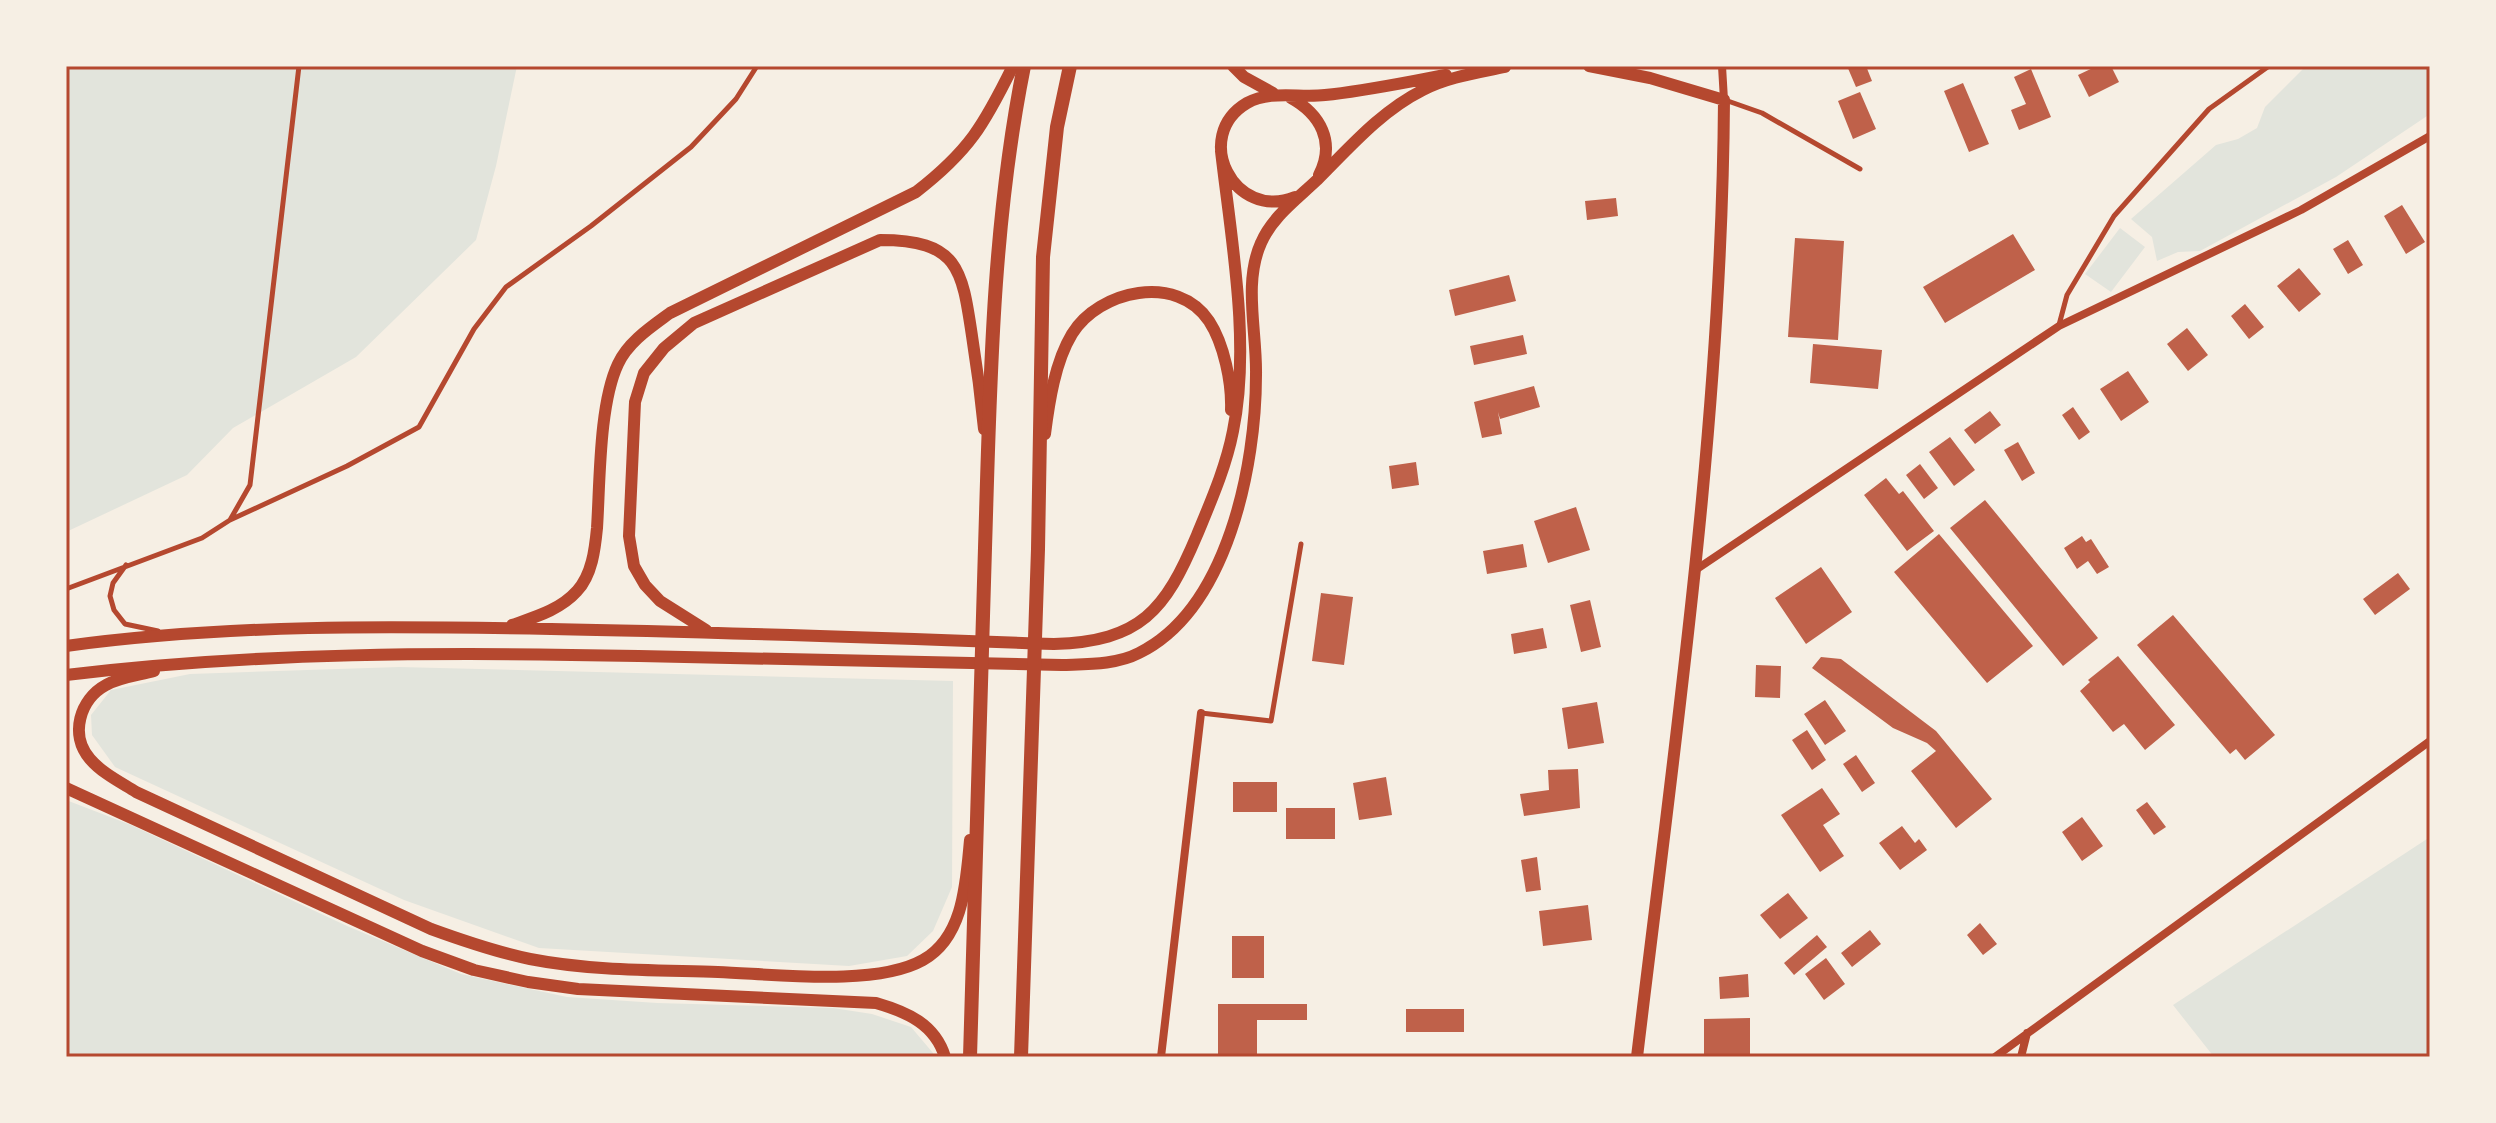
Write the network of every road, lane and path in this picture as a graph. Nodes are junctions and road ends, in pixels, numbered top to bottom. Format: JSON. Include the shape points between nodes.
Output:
{"nodes":[{"id":1,"x":299,"y":66,"type":"edge"},
{"id":2,"x":757,"y":66,"type":"edge"},
{"id":3,"x":1013,"y":66,"type":"edge"},
{"id":4,"x":1024,"y":66,"type":"edge"},
{"id":5,"x":1070,"y":66,"type":"edge"},
{"id":6,"x":1233,"y":66,"type":"edge"},
{"id":7,"x":1512,"y":66,"type":"edge"},
{"id":8,"x":1589,"y":66,"type":"edge"},
{"id":9,"x":1722,"y":66,"type":"edge"},
{"id":10,"x":2269,"y":66,"type":"edge"},
{"id":11,"x":1505,"y":67,"type":"edge"},
{"id":12,"x":1280,"y":96,"type":"junction"},
{"id":13,"x":1724,"y":100,"type":"junction"},
{"id":14,"x":2430,"y":136,"type":"edge"},
{"id":15,"x":1221,"y":151,"type":"junction"},
{"id":16,"x":1860,"y":169,"type":"dead end"},
{"id":17,"x":1316,"y":181,"type":"junction"},
{"id":18,"x":1305,"y":191,"type":"junction"},
{"id":19,"x":2059,"y":326,"type":"junction"},
{"id":20,"x":987,"y":472,"type":"junction"},
{"id":21,"x":1039,"y":481,"type":"junction"},
{"id":22,"x":1219,"y":481,"type":"junction"},
{"id":23,"x":230,"y":520,"type":"junction"},
{"id":24,"x":1301,"y":544,"type":"dead end"},
{"id":25,"x":127,"y":565,"type":"junction"},
{"id":26,"x":1693,"y":571,"type":"junction"},
{"id":27,"x":66,"y":589,"type":"edge"},
{"id":28,"x":505,"y":628,"type":"junction"},
{"id":29,"x":190,"y":632,"type":"junction"},
{"id":30,"x":709,"y":632,"type":"junction"},
{"id":31,"x":66,"y":646,"type":"edge"},
{"id":32,"x":192,"y":661,"type":"junction"},
{"id":33,"x":66,"y":675,"type":"edge"},
{"id":34,"x":1201,"y":713,"type":"joint"},
{"id":35,"x":2430,"y":741,"type":"edge"},
{"id":36,"x":979,"y":766,"type":"junction"},
{"id":37,"x":66,"y":788,"type":"edge"},
{"id":38,"x":2027,"y":1032,"type":"junction"},
{"id":39,"x":945,"y":1057,"type":"edge"},
{"id":40,"x":970,"y":1057,"type":"edge"},
{"id":41,"x":1021,"y":1057,"type":"edge"},
{"id":42,"x":1161,"y":1057,"type":"edge"},
{"id":43,"x":1637,"y":1057,"type":"edge"},
{"id":44,"x":1995,"y":1057,"type":"edge"},
{"id":45,"x":2021,"y":1057,"type":"edge"}],
"edges":[{"from":1,"to":23,"type":"lane","via":[[250,485]]},
{"from":2,"to":23,"type":"lane","via":[[736,99],[691,147],[506,287],[474,329],[419,427]]},
{"from":3,"to":28,"type":"street","via":[[972,140],[916,192],[670,313],[640,336],[619,362],[607,396],[591,566],[578,590],[554,609]]},
{"from":4,"to":20,"type":"main road","via":[[998,253]]},
{"from":5,"to":21,"type":"main road","via":[[1057,127],[1043,257]]},
{"from":6,"to":12,"type":"street","via":[[1261,89]]},
{"from":7,"to":11,"type":"street"},
{"from":8,"to":13,"type":"street"},
{"from":9,"to":13,"type":"street"},
{"from":10,"to":19,"type":"lane","via":[[2209,109],[2114,216],[2067,295]]},
{"from":11,"to":12,"type":"street","via":[[1325,95]]},
{"from":11,"to":17,"type":"street","via":[[1446,81],[1408,98]]},
{"from":12,"to":15,"type":"street","via":[[1256,99],[1233,115]]},
{"from":12,"to":17,"type":"street","via":[[1307,107],[1324,131],[1327,155]]},
{"from":13,"to":16,"type":"lane","via":[[1762,113]]},
{"from":13,"to":26,"type":"street","via":[[1719,295]]},
{"from":14,"to":19,"type":"street","via":[[2301,210]]},
{"from":15,"to":18,"type":"street","via":[[1229,177],[1247,194],[1277,201]]},
{"from":15,"to":22,"type":"street","via":[[1241,359],[1234,430]]},
{"from":17,"to":18,"type":"street"},
{"from":18,"to":32,"type":"street","via":[[1267,232],[1253,268],[1255,417],[1237,510],[1221,557],[1184,619],[1163,640],[1136,655],[1062,665],[505,653]]},
{"from":19,"to":26,"type":"street"},
{"from":20,"to":30,"type":"street","via":[[965,283],[950,260],[933,247],[880,240],[694,323],[644,373],[635,402],[629,536],[634,566],[645,585],[660,601]]},
{"from":20,"to":36,"type":"main road"},
{"from":21,"to":22,"type":"street","via":[[1056,377],[1071,335],[1086,315],[1110,299],[1136,292],[1167,293],[1191,304],[1208,320],[1231,403]]},
{"from":21,"to":41,"type":"main road"},
{"from":22,"to":30,"type":"street","via":[[1189,554],[1156,608],[1140,624],[1112,636],[1054,644]]},
{"from":23,"to":25,"type":"lane","via":[[202,538]]},
{"from":24,"to":34,"type":"lane","via":[[1271,721]]},
{"from":25,"to":27,"type":"lane"},
{"from":25,"to":29,"type":"lane","via":[[110,596],[125,624]]},
{"from":26,"to":43,"type":"street"},
{"from":28,"to":29,"type":"street"},
{"from":28,"to":30,"type":"street"},
{"from":29,"to":31,"type":"street"},
{"from":32,"to":33,"type":"street"},
{"from":32,"to":36,"type":"street","via":[[107,684],[87,700],[79,719],[80,740],[106,774],[431,929],[533,959],[837,976],[873,974],[925,959],[957,918],[965,892]]},
{"from":34,"to":42,"type":"street"},
{"from":35,"to":38,"type":"street"},
{"from":36,"to":40,"type":"main road"},
{"from":37,"to":39,"type":"street","via":[[474,970],[578,989],[876,1003],[904,1011],[927,1026]]},
{"from":38,"to":44,"type":"street"},
{"from":38,"to":45,"type":"street"}]}
